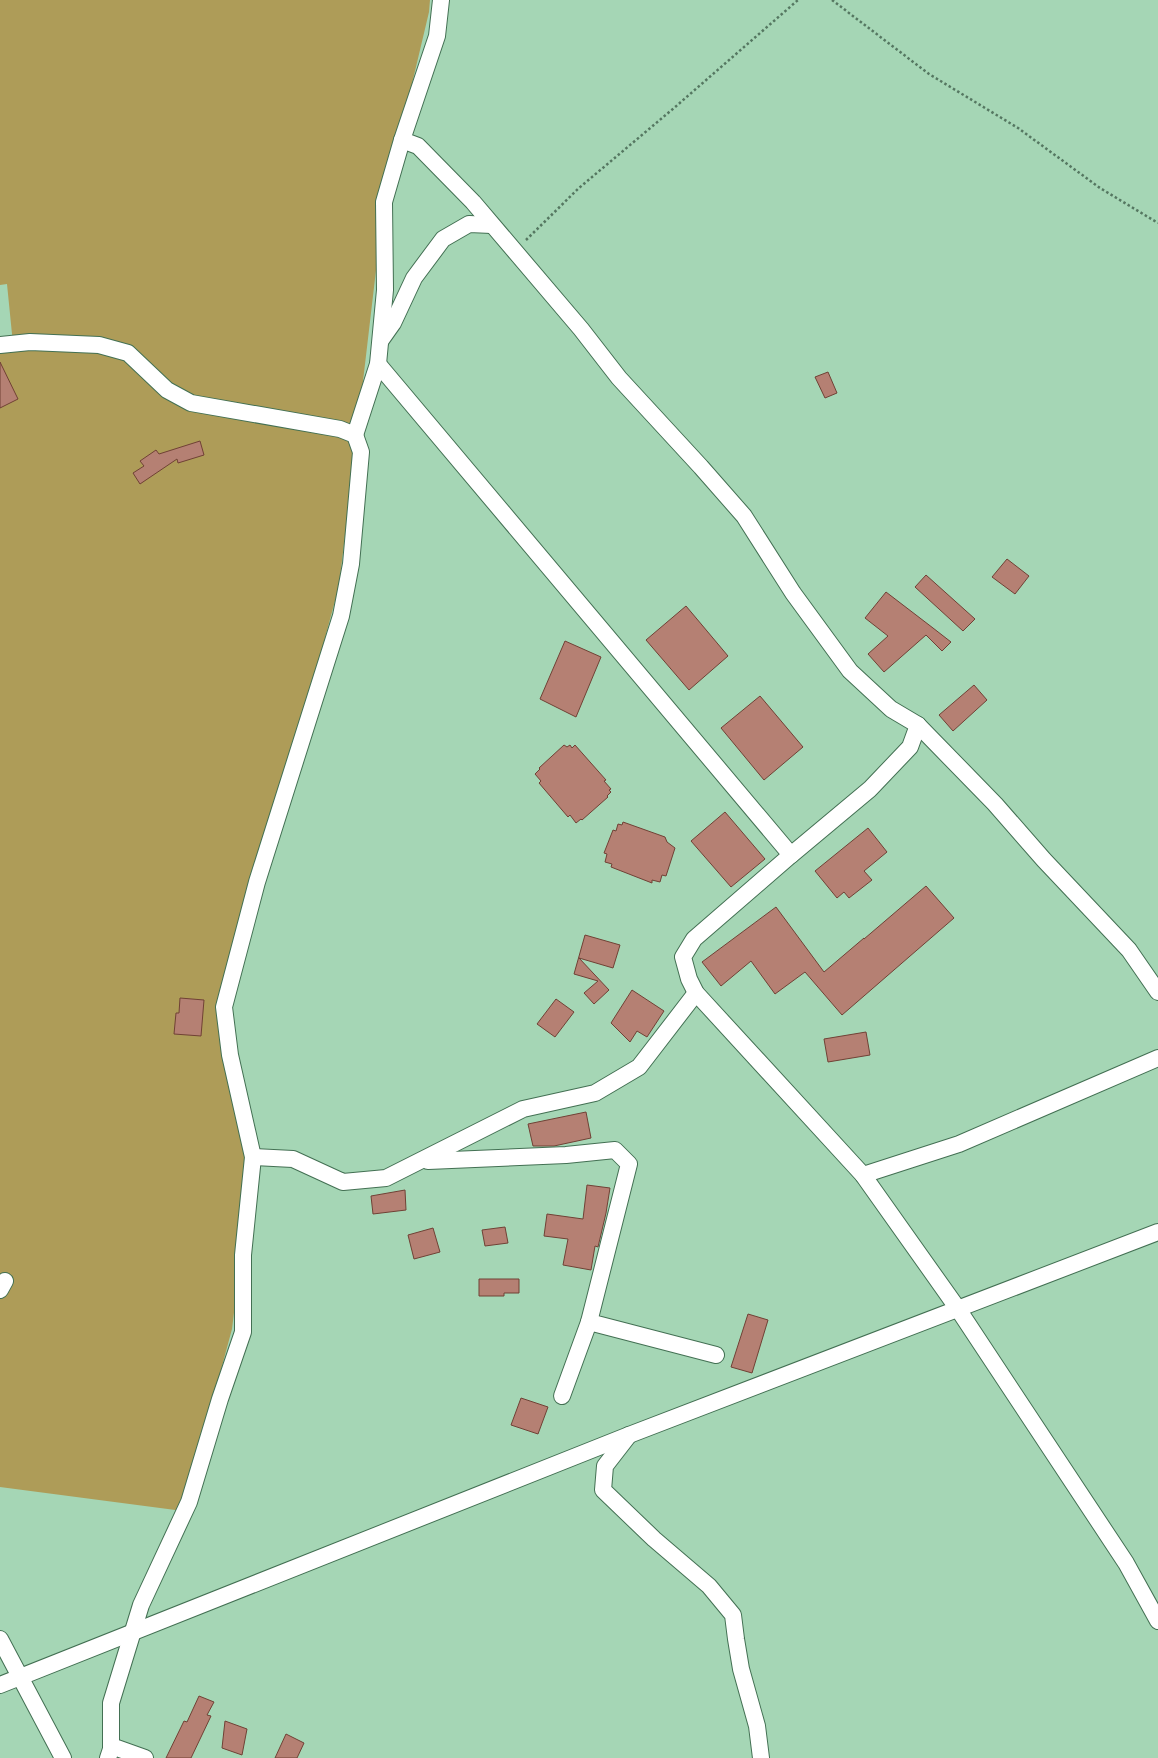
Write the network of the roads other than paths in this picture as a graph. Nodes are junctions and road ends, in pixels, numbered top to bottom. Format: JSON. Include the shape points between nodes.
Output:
{"nodes":[{"id":1,"x":441,"y":0,"type":"edge"},
{"id":2,"x":402,"y":140,"type":"junction"},
{"id":3,"x":492,"y":225,"type":"junction"},
{"id":4,"x":380,"y":342,"type":"junction"},
{"id":5,"x":0,"y":345,"type":"edge"},
{"id":6,"x":378,"y":364,"type":"junction"},
{"id":7,"x":355,"y":435,"type":"junction"},
{"id":8,"x":918,"y":725,"type":"junction"},
{"id":9,"x":791,"y":855,"type":"junction"},
{"id":10,"x":1158,"y":992,"type":"edge"},
{"id":11,"x":696,"y":993,"type":"junction"},
{"id":12,"x":1158,"y":1058,"type":"edge"},
{"id":13,"x":253,"y":1157,"type":"junction"},
{"id":14,"x":421,"y":1161,"type":"junction"},
{"id":15,"x":863,"y":1175,"type":"junction"},
{"id":16,"x":1158,"y":1232,"type":"edge"},
{"id":17,"x":958,"y":1309,"type":"junction"},
{"id":18,"x":589,"y":1322,"type":"junction"},
{"id":19,"x":716,"y":1356,"type":"dead end"},
{"id":20,"x":562,"y":1396,"type":"dead end"},
{"id":21,"x":629,"y":1435,"type":"junction"},
{"id":22,"x":1158,"y":1620,"type":"edge"},
{"id":23,"x":133,"y":1630,"type":"junction"},
{"id":24,"x":0,"y":1639,"type":"edge"},
{"id":25,"x":20,"y":1677,"type":"junction"},
{"id":26,"x":0,"y":1684,"type":"edge"},
{"id":27,"x":109,"y":1754,"type":"edge"},
{"id":28,"x":62,"y":1758,"type":"edge"},
{"id":29,"x":145,"y":1758,"type":"edge"},
{"id":30,"x":761,"y":1758,"type":"edge"}],
"edges":[{"from":1,"to":2,"type":"street","via":[[437,36]]},
{"from":2,"to":3,"type":"street","via":[[418,146]]},
{"from":2,"to":4,"type":"street","via":[[384,202],[386,290]]},
{"from":3,"to":4,"type":"street","via":[[469,224],[442,239],[414,278],[393,323]]},
{"from":3,"to":8,"type":"street","via":[[619,378],[744,516],[793,593],[850,671],[890,708]]},
{"from":4,"to":6,"type":"street"},
{"from":5,"to":7,"type":"street","via":[[30,342],[99,345],[128,353],[167,390],[191,403],[340,429]]},
{"from":6,"to":7,"type":"street"},
{"from":6,"to":9,"type":"street"},
{"from":7,"to":13,"type":"street","via":[[361,452],[351,564],[341,616],[257,882],[224,1008],[230,1055]]},
{"from":8,"to":9,"type":"street","via":[[910,747],[870,789]]},
{"from":8,"to":10,"type":"street","via":[[1129,950]]},
{"from":9,"to":11,"type":"street","via":[[694,939],[683,957],[688,979]]},
{"from":11,"to":14,"type":"street","via":[[639,1067],[595,1093],[523,1109]]},
{"from":11,"to":15,"type":"street"},
{"from":12,"to":15,"type":"street","via":[[959,1144]]},
{"from":13,"to":14,"type":"street","via":[[293,1158],[342,1182],[386,1178]]},
{"from":13,"to":23,"type":"street","via":[[244,1255],[243,1332],[189,1502],[141,1605]]},
{"from":14,"to":18,"type":"street","via":[[615,1150],[629,1164]]},
{"from":15,"to":17,"type":"street"},
{"from":16,"to":17,"type":"street"},
{"from":17,"to":21,"type":"street"},
{"from":17,"to":22,"type":"street","via":[[1126,1563]]},
{"from":18,"to":19,"type":"street"},
{"from":18,"to":20,"type":"street"},
{"from":21,"to":23,"type":"street"},
{"from":21,"to":30,"type":"street","via":[[605,1466],[603,1490],[709,1586],[734,1615],[740,1661],[757,1726]]},
{"from":23,"to":25,"type":"street"},
{"from":23,"to":27,"type":"street","via":[[111,1703]]},
{"from":24,"to":25,"type":"street"},
{"from":25,"to":26,"type":"street"},
{"from":25,"to":28,"type":"street"},
{"from":27,"to":29,"type":"street","via":[[117,1748]]}]}
